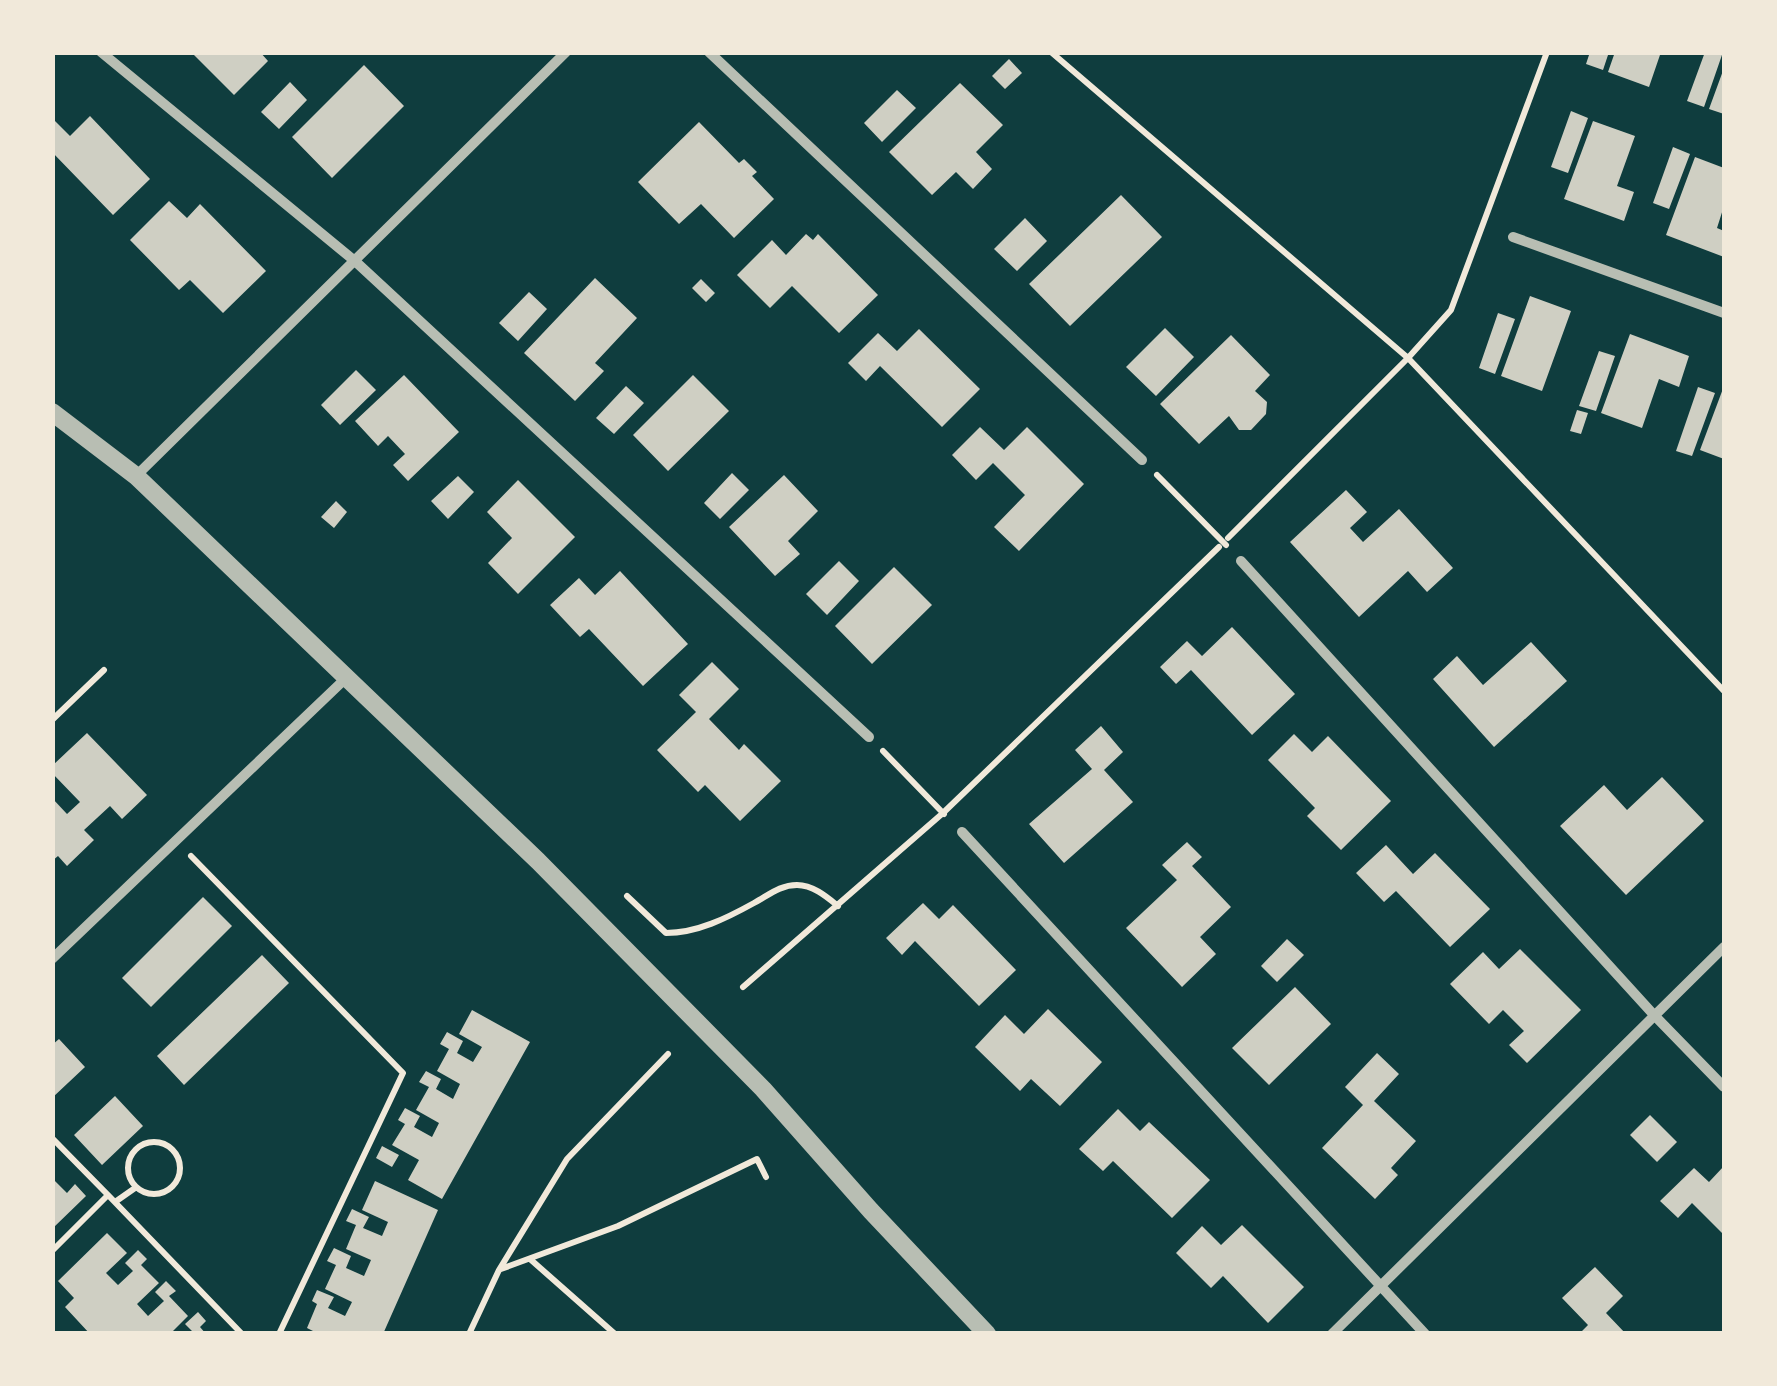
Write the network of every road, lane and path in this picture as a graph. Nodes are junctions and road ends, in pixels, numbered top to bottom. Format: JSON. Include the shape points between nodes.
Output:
{"nodes":[{"id":1,"x":101,"y":52,"type":"edge"},
{"id":2,"x":566,"y":52,"type":"edge"},
{"id":3,"x":709,"y":52,"type":"edge"},
{"id":4,"x":1051,"y":52,"type":"edge"},
{"id":5,"x":1547,"y":52,"type":"edge"},
{"id":6,"x":1513,"y":237,"type":"dead end"},
{"id":7,"x":356,"y":262,"type":"junction"},
{"id":8,"x":1724,"y":313,"type":"edge"},
{"id":9,"x":1408,"y":358,"type":"junction"},
{"id":10,"x":52,"y":412,"type":"edge"},
{"id":11,"x":1142,"y":460,"type":"joint"},
{"id":12,"x":136,"y":476,"type":"junction"},
{"id":13,"x":1224,"y":543,"type":"junction"},
{"id":14,"x":1241,"y":561,"type":"joint"},
{"id":15,"x":104,"y":670,"type":"dead end"},
{"id":16,"x":345,"y":680,"type":"junction"},
{"id":17,"x":1724,"y":690,"type":"edge"},
{"id":18,"x":52,"y":720,"type":"edge"},
{"id":19,"x":869,"y":737,"type":"joint"},
{"id":20,"x":943,"y":813,"type":"junction"},
{"id":21,"x":962,"y":832,"type":"joint"},
{"id":22,"x":176,"y":841,"type":"junction"},
{"id":23,"x":627,"y":896,"type":"dead end"},
{"id":24,"x":838,"y":906,"type":"junction"},
{"id":25,"x":1724,"y":947,"type":"edge"},
{"id":26,"x":52,"y":959,"type":"edge"},
{"id":27,"x":743,"y":987,"type":"dead end"},
{"id":28,"x":1654,"y":1015,"type":"junction"},
{"id":29,"x":668,"y":1054,"type":"dead end"},
{"id":30,"x":1724,"y":1087,"type":"edge"},
{"id":31,"x":52,"y":1138,"type":"edge"},
{"id":32,"x":766,"y":1178,"type":"dead end"},
{"id":33,"x":135,"y":1188,"type":"junction"},
{"id":34,"x":108,"y":1195,"type":"junction"},
{"id":35,"x":115,"y":1202,"type":"junction"},
{"id":36,"x":52,"y":1250,"type":"edge"},
{"id":37,"x":530,"y":1258,"type":"junction"},
{"id":38,"x":498,"y":1270,"type":"junction"},
{"id":39,"x":1378,"y":1286,"type":"junction"},
{"id":40,"x":242,"y":1334,"type":"edge"},
{"id":41,"x":279,"y":1334,"type":"edge"},
{"id":42,"x":469,"y":1334,"type":"edge"},
{"id":43,"x":614,"y":1334,"type":"edge"},
{"id":44,"x":987,"y":1334,"type":"edge"},
{"id":45,"x":1332,"y":1334,"type":"edge"},
{"id":46,"x":1426,"y":1334,"type":"edge"}],
"edges":[{"from":1,"to":7,"type":"street"},
{"from":2,"to":7,"type":"street"},
{"from":3,"to":11,"type":"street"},
{"from":4,"to":9,"type":"path"},
{"from":5,"to":9,"type":"path","via":[[1451,310]]},
{"from":6,"to":8,"type":"street"},
{"from":7,"to":12,"type":"street"},
{"from":7,"to":19,"type":"street"},
{"from":9,"to":13,"type":"path"},
{"from":9,"to":17,"type":"path"},
{"from":10,"to":12,"type":"street"},
{"from":11,"to":13,"type":"path"},
{"from":12,"to":16,"type":"street"},
{"from":13,"to":14,"type":"path"},
{"from":13,"to":20,"type":"path"},
{"from":14,"to":28,"type":"street"},
{"from":15,"to":18,"type":"path"},
{"from":16,"to":22,"type":"street"},
{"from":16,"to":44,"type":"street","via":[[538,860]]},
{"from":19,"to":20,"type":"path"},
{"from":20,"to":21,"type":"path"},
{"from":20,"to":24,"type":"path"},
{"from":21,"to":39,"type":"street"},
{"from":22,"to":26,"type":"street"},
{"from":22,"to":41,"type":"path","via":[[402,1073]]},
{"from":23,"to":24,"type":"path","via":[[666,933],[713,924],[776,889],[800,884]]},
{"from":24,"to":27,"type":"path"},
{"from":25,"to":28,"type":"street"},
{"from":28,"to":30,"type":"street"},
{"from":28,"to":39,"type":"street"},
{"from":29,"to":38,"type":"path","via":[[568,1158]]},
{"from":31,"to":34,"type":"path"},
{"from":32,"to":37,"type":"path","via":[[757,1159],[618,1226]]},
{"from":33,"to":33,"type":"path","via":[[126,1169],[134,1150],[152,1140],[172,1148],[181,1167],[174,1187],[154,1196]]},
{"from":33,"to":35,"type":"path"},
{"from":34,"to":35,"type":"path"},
{"from":34,"to":36,"type":"path"},
{"from":35,"to":40,"type":"path"},
{"from":37,"to":38,"type":"path"},
{"from":37,"to":43,"type":"path"},
{"from":38,"to":42,"type":"path"},
{"from":39,"to":45,"type":"street"},
{"from":39,"to":46,"type":"street"}]}
